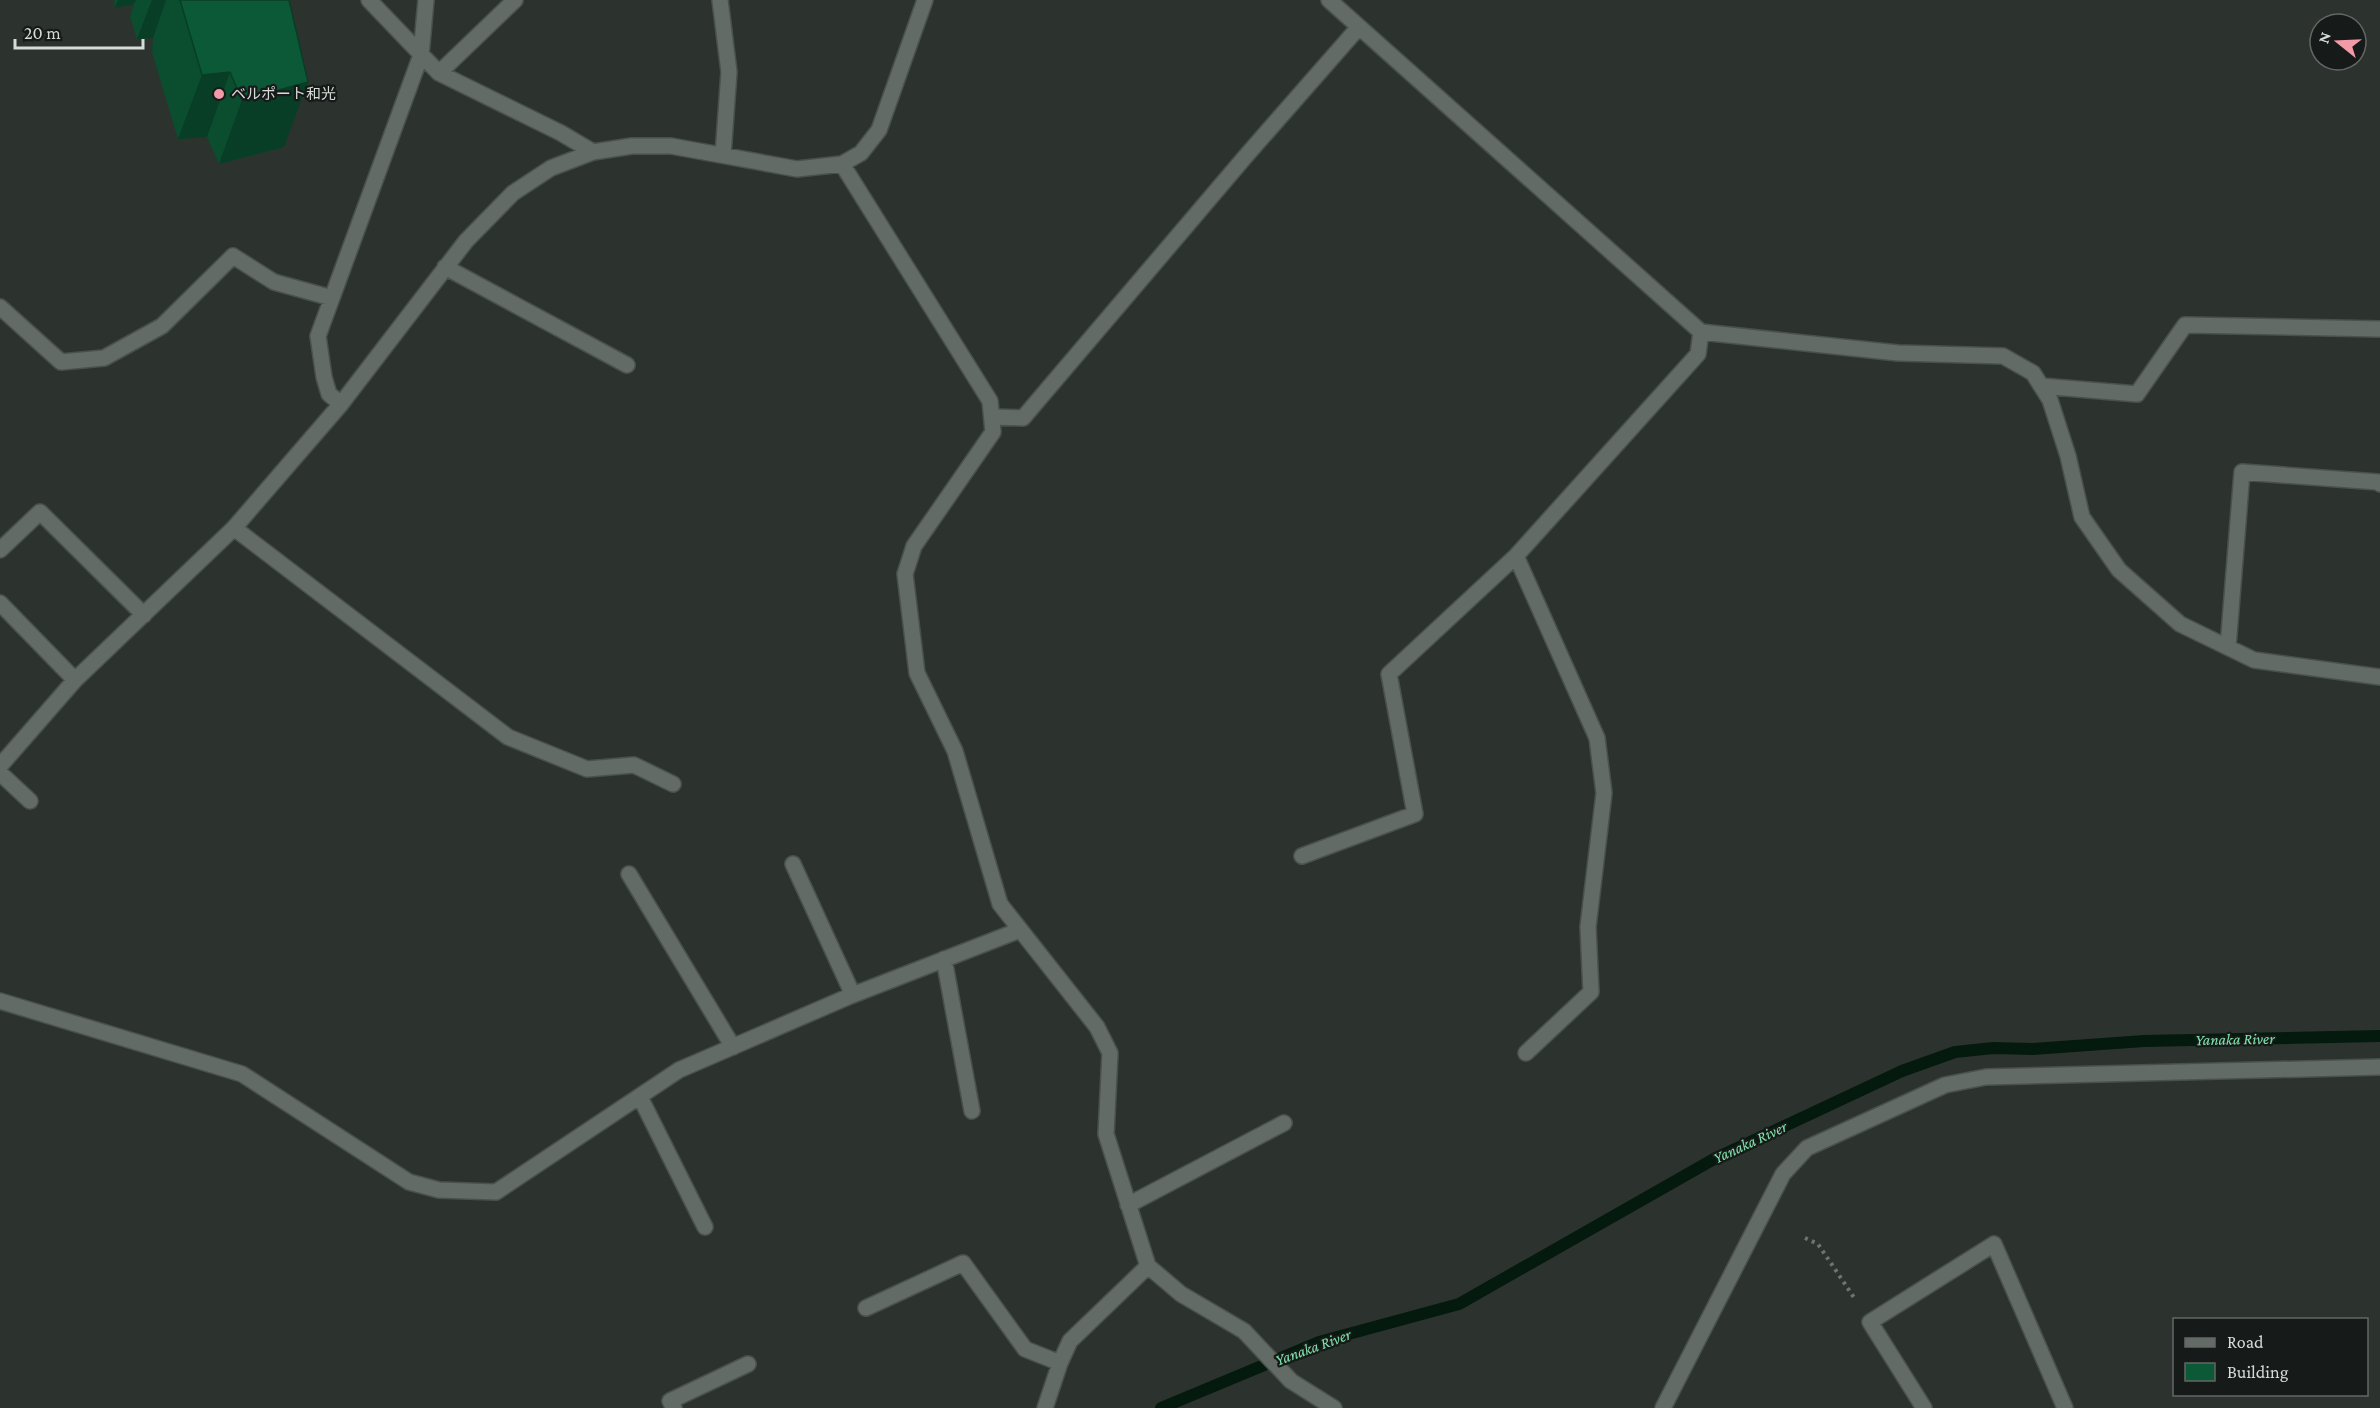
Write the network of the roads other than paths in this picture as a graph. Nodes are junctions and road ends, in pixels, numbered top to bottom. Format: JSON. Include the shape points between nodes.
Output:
{"nodes":[{"id":1,"x":369,"y":0,"type":"edge"},
{"id":2,"x":426,"y":0,"type":"edge"},
{"id":3,"x":515,"y":0,"type":"edge"},
{"id":4,"x":720,"y":0,"type":"edge"},
{"id":5,"x":925,"y":0,"type":"edge"},
{"id":6,"x":1329,"y":0,"type":"edge"},
{"id":7,"x":1359,"y":27,"type":"junction"},
{"id":8,"x":422,"y":55,"type":"junction"},
{"id":9,"x":439,"y":73,"type":"junction"},
{"id":10,"x":592,"y":152,"type":"junction"},
{"id":11,"x":723,"y":155,"type":"junction"},
{"id":12,"x":842,"y":164,"type":"junction"},
{"id":13,"x":445,"y":267,"type":"junction"},
{"id":14,"x":332,"y":298,"type":"junction"},
{"id":15,"x":0,"y":307,"type":"edge"},
{"id":16,"x":2380,"y":329,"type":"edge"},
{"id":17,"x":1701,"y":332,"type":"junction"},
{"id":18,"x":627,"y":364,"type":"dead end"},
{"id":19,"x":2041,"y":386,"type":"junction"},
{"id":20,"x":341,"y":404,"type":"junction"},
{"id":21,"x":992,"y":417,"type":"junction"},
{"id":22,"x":2380,"y":484,"type":"edge"},
{"id":23,"x":234,"y":528,"type":"junction"},
{"id":24,"x":0,"y":550,"type":"edge"},
{"id":25,"x":1516,"y":556,"type":"junction"},
{"id":26,"x":0,"y":603,"type":"edge"},
{"id":27,"x":144,"y":615,"type":"junction"},
{"id":28,"x":2228,"y":647,"type":"junction"},
{"id":29,"x":2380,"y":676,"type":"edge"},
{"id":30,"x":75,"y":680,"type":"junction"},
{"id":31,"x":0,"y":766,"type":"edge"},
{"id":32,"x":0,"y":772,"type":"edge"},
{"id":33,"x":673,"y":784,"type":"dead end"},
{"id":34,"x":30,"y":801,"type":"dead end"},
{"id":35,"x":1302,"y":856,"type":"dead end"},
{"id":36,"x":793,"y":864,"type":"dead end"},
{"id":37,"x":629,"y":874,"type":"dead end"},
{"id":38,"x":1020,"y":930,"type":"junction"},
{"id":39,"x":944,"y":959,"type":"junction"},
{"id":40,"x":853,"y":995,"type":"junction"},
{"id":41,"x":0,"y":1001,"type":"edge"},
{"id":42,"x":733,"y":1047,"type":"junction"},
{"id":43,"x":1526,"y":1053,"type":"dead end"},
{"id":44,"x":2380,"y":1067,"type":"edge"},
{"id":45,"x":640,"y":1097,"type":"junction"},
{"id":46,"x":972,"y":1111,"type":"dead end"},
{"id":47,"x":1284,"y":1123,"type":"dead end"},
{"id":48,"x":1128,"y":1205,"type":"junction"},
{"id":49,"x":705,"y":1227,"type":"dead end"},
{"id":50,"x":1148,"y":1266,"type":"junction"},
{"id":51,"x":866,"y":1308,"type":"dead end"},
{"id":52,"x":1060,"y":1363,"type":"junction"},
{"id":53,"x":748,"y":1365,"type":"dead end"},
{"id":54,"x":674,"y":1408,"type":"edge"},
{"id":55,"x":1045,"y":1408,"type":"edge"},
{"id":56,"x":1334,"y":1408,"type":"edge"},
{"id":57,"x":1663,"y":1408,"type":"edge"},
{"id":58,"x":1924,"y":1408,"type":"edge"},
{"id":59,"x":2066,"y":1408,"type":"edge"}],
"edges":[{"from":1,"to":8,"type":"street"},
{"from":2,"to":8,"type":"street"},
{"from":3,"to":9,"type":"street"},
{"from":4,"to":11,"type":"street","via":[[729,72]]},
{"from":5,"to":12,"type":"street","via":[[879,130],[861,153]]},
{"from":6,"to":7,"type":"street"},
{"from":7,"to":17,"type":"street"},
{"from":7,"to":21,"type":"street","via":[[1023,418]]},
{"from":8,"to":9,"type":"street"},
{"from":8,"to":14,"type":"street"},
{"from":9,"to":10,"type":"street"},
{"from":10,"to":11,"type":"street","via":[[671,146]]},
{"from":10,"to":13,"type":"street","via":[[551,168],[513,193]]},
{"from":11,"to":12,"type":"street","via":[[797,169]]},
{"from":12,"to":21,"type":"street","via":[[990,401]]},
{"from":13,"to":18,"type":"street"},
{"from":13,"to":20,"type":"street"},
{"from":14,"to":15,"type":"street","via":[[274,282],[232,256],[162,326],[104,358],[62,362]]},
{"from":14,"to":20,"type":"street","via":[[318,336],[329,394]]},
{"from":16,"to":19,"type":"street","via":[[2185,325],[2138,394]]},
{"from":17,"to":19,"type":"street","via":[[1898,353],[2003,356],[2033,373]]},
{"from":17,"to":25,"type":"street","via":[[1698,354]]},
{"from":19,"to":28,"type":"street","via":[[2050,400],[2068,456],[2082,518],[2119,570],[2180,624]]},
{"from":20,"to":23,"type":"street"},
{"from":21,"to":38,"type":"street","via":[[993,432],[914,546],[905,574],[916,673],[956,752],[1000,904]]},
{"from":22,"to":28,"type":"street","via":[[2242,472]]},
{"from":23,"to":27,"type":"street"},
{"from":23,"to":33,"type":"street","via":[[508,737],[587,769],[634,765]]},
{"from":24,"to":27,"type":"street","via":[[40,512]]},
{"from":25,"to":35,"type":"street","via":[[1389,674],[1415,814]]},
{"from":25,"to":43,"type":"street","via":[[1597,738],[1604,793],[1588,927],[1591,992]]},
{"from":26,"to":30,"type":"street"},
{"from":27,"to":30,"type":"street"},
{"from":28,"to":29,"type":"street","via":[[2254,660]]},
{"from":30,"to":31,"type":"street"},
{"from":32,"to":34,"type":"street"},
{"from":36,"to":40,"type":"street"},
{"from":37,"to":42,"type":"street"},
{"from":38,"to":39,"type":"street"},
{"from":38,"to":48,"type":"street","via":[[1097,1027],[1110,1053],[1106,1134]]},
{"from":39,"to":40,"type":"street"},
{"from":39,"to":46,"type":"street"},
{"from":40,"to":42,"type":"street"},
{"from":41,"to":45,"type":"street","via":[[242,1074],[409,1182],[440,1190],[496,1192]]},
{"from":42,"to":45,"type":"street","via":[[680,1070]]},
{"from":44,"to":57,"type":"street","via":[[1986,1077],[1945,1085],[1807,1148],[1783,1174]]},
{"from":45,"to":49,"type":"street"},
{"from":47,"to":48,"type":"street"},
{"from":48,"to":50,"type":"street"},
{"from":50,"to":52,"type":"street","via":[[1070,1341]]},
{"from":50,"to":56,"type":"street","via":[[1181,1294],[1244,1331],[1291,1381]]},
{"from":51,"to":52,"type":"street","via":[[963,1263],[1026,1348]]},
{"from":52,"to":55,"type":"street"},
{"from":53,"to":54,"type":"street","via":[[670,1401]]},
{"from":58,"to":59,"type":"street","via":[[1870,1322],[1994,1245]]}]}
